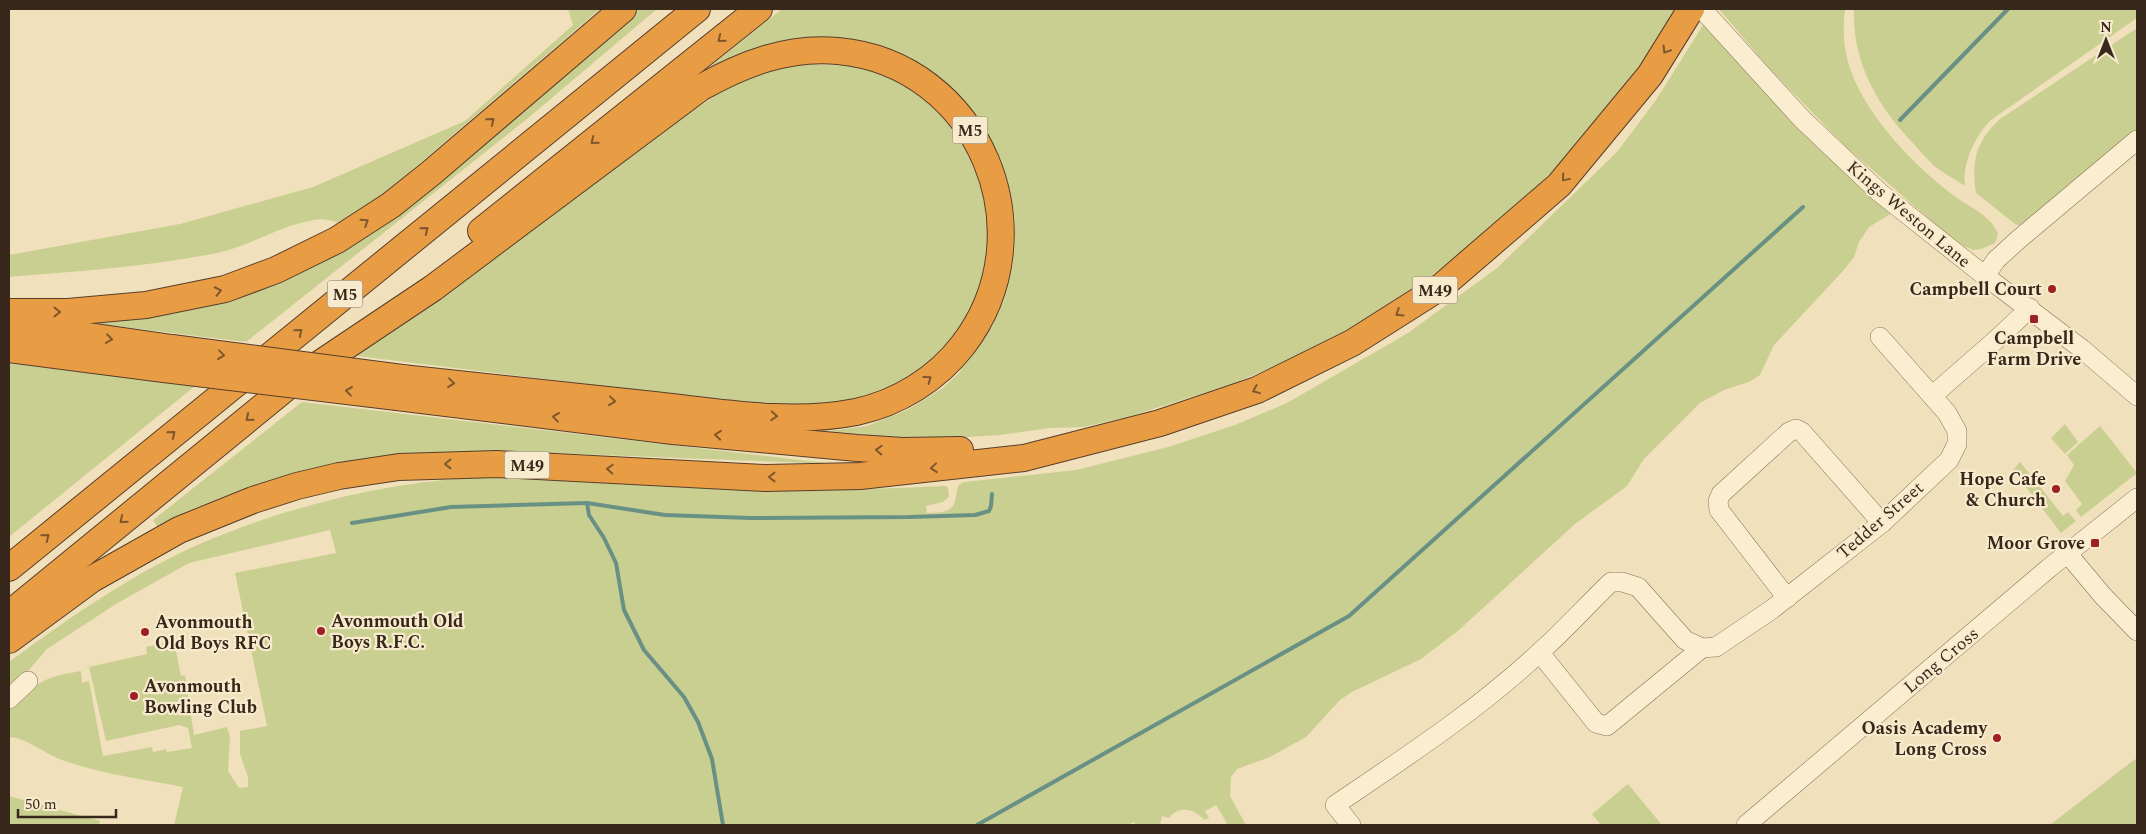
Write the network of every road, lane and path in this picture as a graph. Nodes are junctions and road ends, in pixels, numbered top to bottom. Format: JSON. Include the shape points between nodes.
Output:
{"nodes":[{"id":1,"x":624,"y":9,"type":"edge"},
{"id":2,"x":697,"y":9,"type":"edge"},
{"id":3,"x":759,"y":9,"type":"edge"},
{"id":4,"x":1691,"y":9,"type":"edge"},
{"id":5,"x":1702,"y":9,"type":"edge"},
{"id":6,"x":2137,"y":140,"type":"edge"},
{"id":7,"x":1985,"y":276,"type":"junction"},
{"id":8,"x":2030,"y":308,"type":"junction"},
{"id":9,"x":9,"y":312,"type":"edge"},
{"id":10,"x":9,"y":325,"type":"edge"},
{"id":11,"x":1880,"y":337,"type":"dead end"},
{"id":12,"x":9,"y":349,"type":"edge"},
{"id":13,"x":168,"y":358,"type":"junction"},
{"id":14,"x":286,"y":387,"type":"junction"},
{"id":15,"x":400,"y":388,"type":"junction"},
{"id":16,"x":1932,"y":396,"type":"junction"},
{"id":17,"x":2137,"y":396,"type":"edge"},
{"id":18,"x":1085,"y":441,"type":"junction"},
{"id":19,"x":2137,"y":498,"type":"edge"},
{"id":20,"x":1882,"y":523,"type":"junction"},
{"id":21,"x":2067,"y":553,"type":"junction"},
{"id":22,"x":9,"y":568,"type":"edge"},
{"id":23,"x":1787,"y":598,"type":"junction"},
{"id":24,"x":9,"y":614,"type":"edge"},
{"id":25,"x":2137,"y":631,"type":"edge"},
{"id":26,"x":9,"y":640,"type":"edge"},
{"id":27,"x":1702,"y":648,"type":"junction"},
{"id":28,"x":1540,"y":653,"type":"junction"},
{"id":29,"x":28,"y":681,"type":"dead end"},
{"id":30,"x":9,"y":699,"type":"edge"},
{"id":31,"x":1351,"y":825,"type":"edge"},
{"id":32,"x":1746,"y":825,"type":"edge"}],
"edges":[{"from":9,"to":1,"type":"highway","one_way":true,"via":[[68,312],[146,306],[225,289],[276,270],[328,245],[391,205]]},
{"from":22,"to":2,"type":"highway","number":"M5","one_way":true},
{"from":3,"to":14,"type":"highway","number":"M5","one_way":true},
{"from":4,"to":18,"type":"highway","number":"M49","one_way":true,"via":[[1650,75],[1559,185],[1442,286],[1352,343],[1257,390],[1160,423]]},
{"from":5,"to":7,"type":"street","name":"Kings Weston Lane","via":[[1802,119],[1880,192]]},
{"from":6,"to":7,"type":"street","via":[[2019,239],[1996,260]]},
{"from":7,"to":8,"type":"street","name":"Kings Weston Lane"},
{"from":8,"to":16,"type":"street"},
{"from":8,"to":17,"type":"street","name":"Kings Weston Lane"},
{"from":10,"to":13,"type":"highway","number":"M5","one_way":true},
{"from":11,"to":16,"type":"street","name":"Tedder Street"},
{"from":12,"to":13,"type":"highway","number":"M5"},
{"from":13,"to":15,"type":"highway","number":"M5","bridge":true},
{"from":15,"to":14,"type":"highway","number":"M5","one_way":true,"via":[[796,417],[843,414],[887,403],[922,383],[949,361],[979,322],[989,301],[997,277],[1002,232],[991,170],[974,136],[946,101],[895,66],[838,51],[798,51],[757,61],[700,88],[433,288]]},
{"from":14,"to":24,"type":"highway","number":"M5","one_way":true},
{"from":18,"to":15,"type":"highway","number":"M5","one_way":true,"via":[[976,449],[903,451],[857,448],[672,431]]},
{"from":16,"to":20,"type":"street","name":"Tedder Street","via":[[1954,425],[1958,438],[1955,450],[1949,460]]},
{"from":18,"to":26,"type":"highway","number":"M49","one_way":true,"via":[[1024,458],[860,476],[764,478],[497,464],[440,464],[370,470],[297,486],[236,506],[179,530],[92,579]]},
{"from":19,"to":21,"type":"street","name":"Long Cross"},
{"from":20,"to":23,"type":"street","name":"Tedder Street"},
{"from":20,"to":23,"type":"street","via":[[1802,432],[1789,432],[1721,494],[1718,501],[1719,510]]},
{"from":21,"to":25,"type":"street"},
{"from":21,"to":32,"type":"street","name":"Long Cross"},
{"from":23,"to":27,"type":"street","name":"Tedder Street","via":[[1716,647]]},
{"from":27,"to":28,"type":"street","via":[[1685,640],[1638,587],[1611,582]]},
{"from":27,"to":28,"type":"street","via":[[1607,726],[1596,723]]},
{"from":28,"to":31,"type":"street","via":[[1422,746],[1335,805]]},
{"from":29,"to":30,"type":"street"}]}
